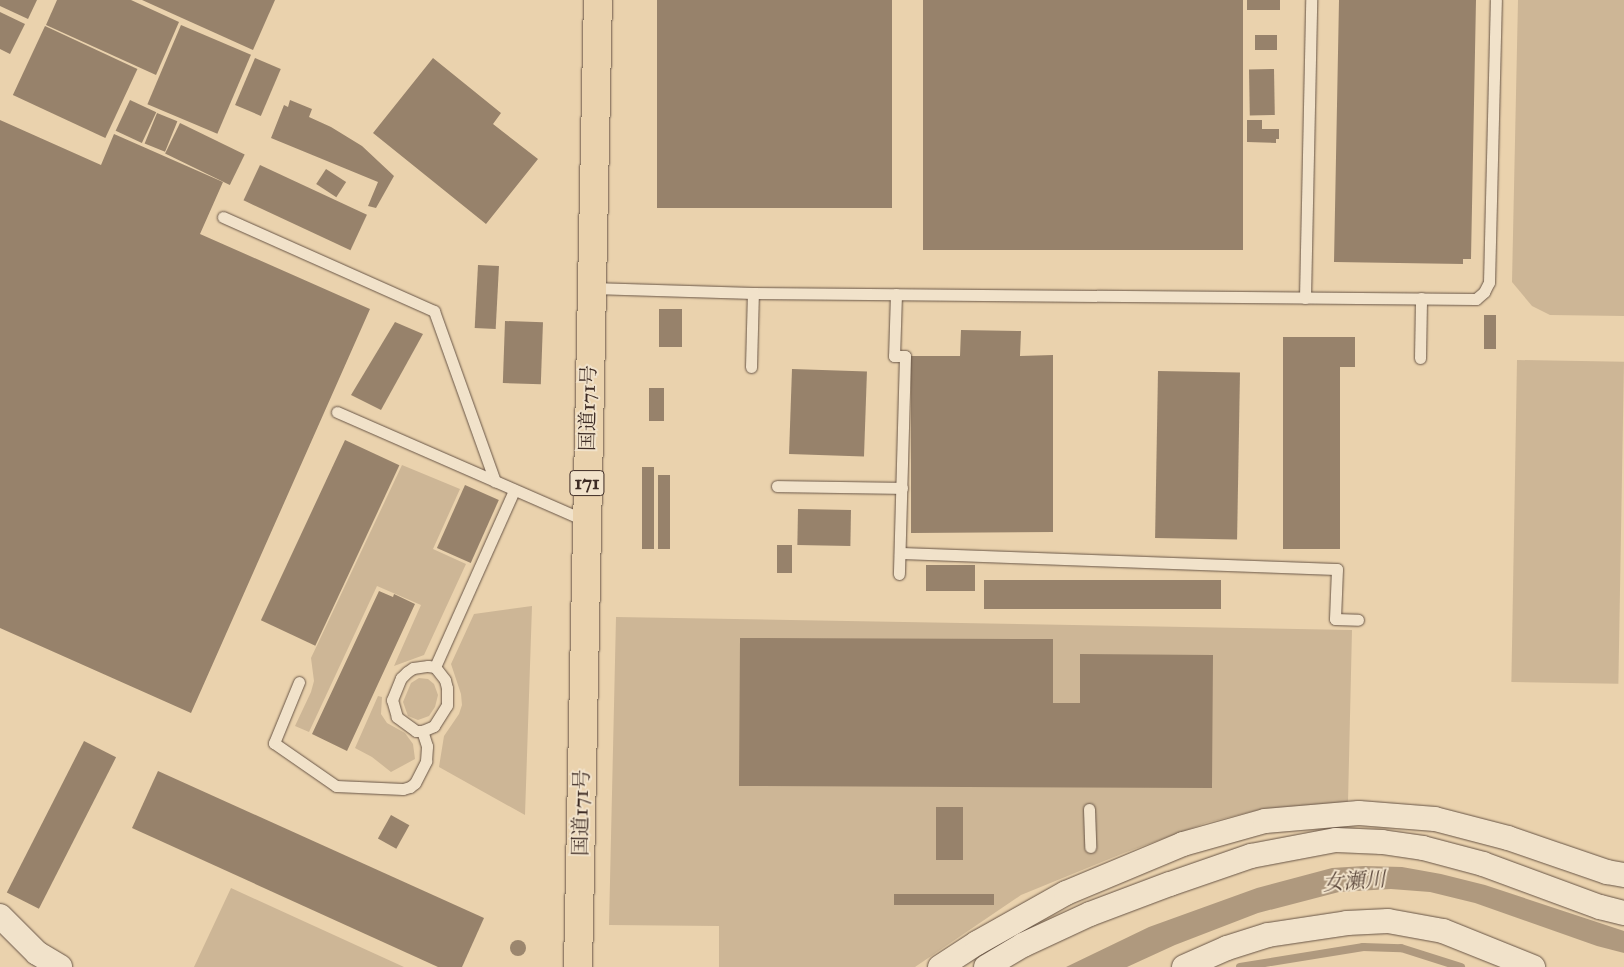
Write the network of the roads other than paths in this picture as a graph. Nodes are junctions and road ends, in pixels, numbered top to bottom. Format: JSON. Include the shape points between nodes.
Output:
{"nodes":[{"id":1,"x":598,"y":0,"type":"edge"},
{"id":2,"x":1311,"y":0,"type":"edge"},
{"id":3,"x":1496,"y":0,"type":"edge"},
{"id":4,"x":223,"y":217,"type":"dead end"},
{"id":5,"x":591,"y":288,"type":"junction"},
{"id":6,"x":753,"y":293,"type":"junction"},
{"id":7,"x":896,"y":294,"type":"junction"},
{"id":8,"x":1305,"y":298,"type":"junction"},
{"id":9,"x":1421,"y":298,"type":"junction"},
{"id":10,"x":1420,"y":358,"type":"dead end"},
{"id":11,"x":751,"y":367,"type":"dead end"},
{"id":12,"x":338,"y":412,"type":"dead end"},
{"id":13,"x":495,"y":482,"type":"junction"},
{"id":14,"x":777,"y":486,"type":"dead end"},
{"id":15,"x":902,"y":488,"type":"junction"},
{"id":16,"x":514,"y":490,"type":"junction"},
{"id":17,"x":586,"y":522,"type":"junction"},
{"id":18,"x":900,"y":553,"type":"junction"},
{"id":19,"x":899,"y":574,"type":"dead end"},
{"id":20,"x":1358,"y":620,"type":"dead end"},
{"id":21,"x":435,"y":667,"type":"junction"},
{"id":22,"x":299,"y":682,"type":"dead end"},
{"id":23,"x":422,"y":731,"type":"junction"},
{"id":24,"x":1089,"y":809,"type":"dead end"},
{"id":25,"x":1090,"y":846,"type":"dead end"},
{"id":26,"x":1624,"y":875,"type":"edge"},
{"id":27,"x":1624,"y":905,"type":"edge"},
{"id":28,"x":1600,"y":907,"type":"junction"},
{"id":29,"x":1624,"y":914,"type":"edge"},
{"id":30,"x":0,"y":916,"type":"edge"},
{"id":31,"x":60,"y":967,"type":"edge"},
{"id":32,"x":578,"y":967,"type":"edge"},
{"id":33,"x":940,"y":967,"type":"edge"},
{"id":34,"x":986,"y":967,"type":"edge"},
{"id":35,"x":1184,"y":967,"type":"edge"},
{"id":36,"x":1533,"y":967,"type":"edge"}],
"edges":[{"from":1,"to":5,"type":"highway","name":"国道171号","number":"171"},
{"from":2,"to":8,"type":"lane"},
{"from":3,"to":9,"type":"lane","via":[[1489,282],[1476,299]]},
{"from":4,"to":13,"type":"lane","via":[[434,311]]},
{"from":5,"to":6,"type":"lane"},
{"from":5,"to":17,"type":"highway","name":"国道171号","number":"171"},
{"from":6,"to":7,"type":"lane"},
{"from":6,"to":11,"type":"lane"},
{"from":7,"to":8,"type":"lane"},
{"from":7,"to":15,"type":"lane","via":[[894,356],[905,356]]},
{"from":8,"to":9,"type":"lane"},
{"from":9,"to":10,"type":"lane"},
{"from":12,"to":13,"type":"lane"},
{"from":13,"to":16,"type":"lane"},
{"from":14,"to":15,"type":"lane"},
{"from":15,"to":18,"type":"lane"},
{"from":16,"to":17,"type":"lane"},
{"from":16,"to":21,"type":"lane"},
{"from":17,"to":32,"type":"highway","name":"国道171号","number":"171"},
{"from":18,"to":19,"type":"lane"},
{"from":18,"to":20,"type":"lane","via":[[1337,569],[1335,619]]},
{"from":21,"to":23,"type":"lane","via":[[447,688],[447,705],[434,726]]},
{"from":21,"to":23,"type":"lane","via":[[420,666],[407,672],[392,700],[397,717],[416,731]]},
{"from":22,"to":23,"type":"lane","via":[[274,743],[336,786],[410,787],[426,761],[428,746]]},
{"from":24,"to":25,"type":"lane"},
{"from":26,"to":33,"type":"street","via":[[1435,818],[1359,813],[1266,821],[1183,844],[1066,893]]},
{"from":27,"to":28,"type":"street"},
{"from":28,"to":29,"type":"street"},
{"from":28,"to":34,"type":"street","via":[[1483,864],[1422,848],[1336,840],[1251,856],[1170,884],[1082,918]]},
{"from":30,"to":31,"type":"street","via":[[36,953]]},
{"from":35,"to":36,"type":"street","via":[[1268,935],[1347,923],[1388,921],[1443,931]]}]}
